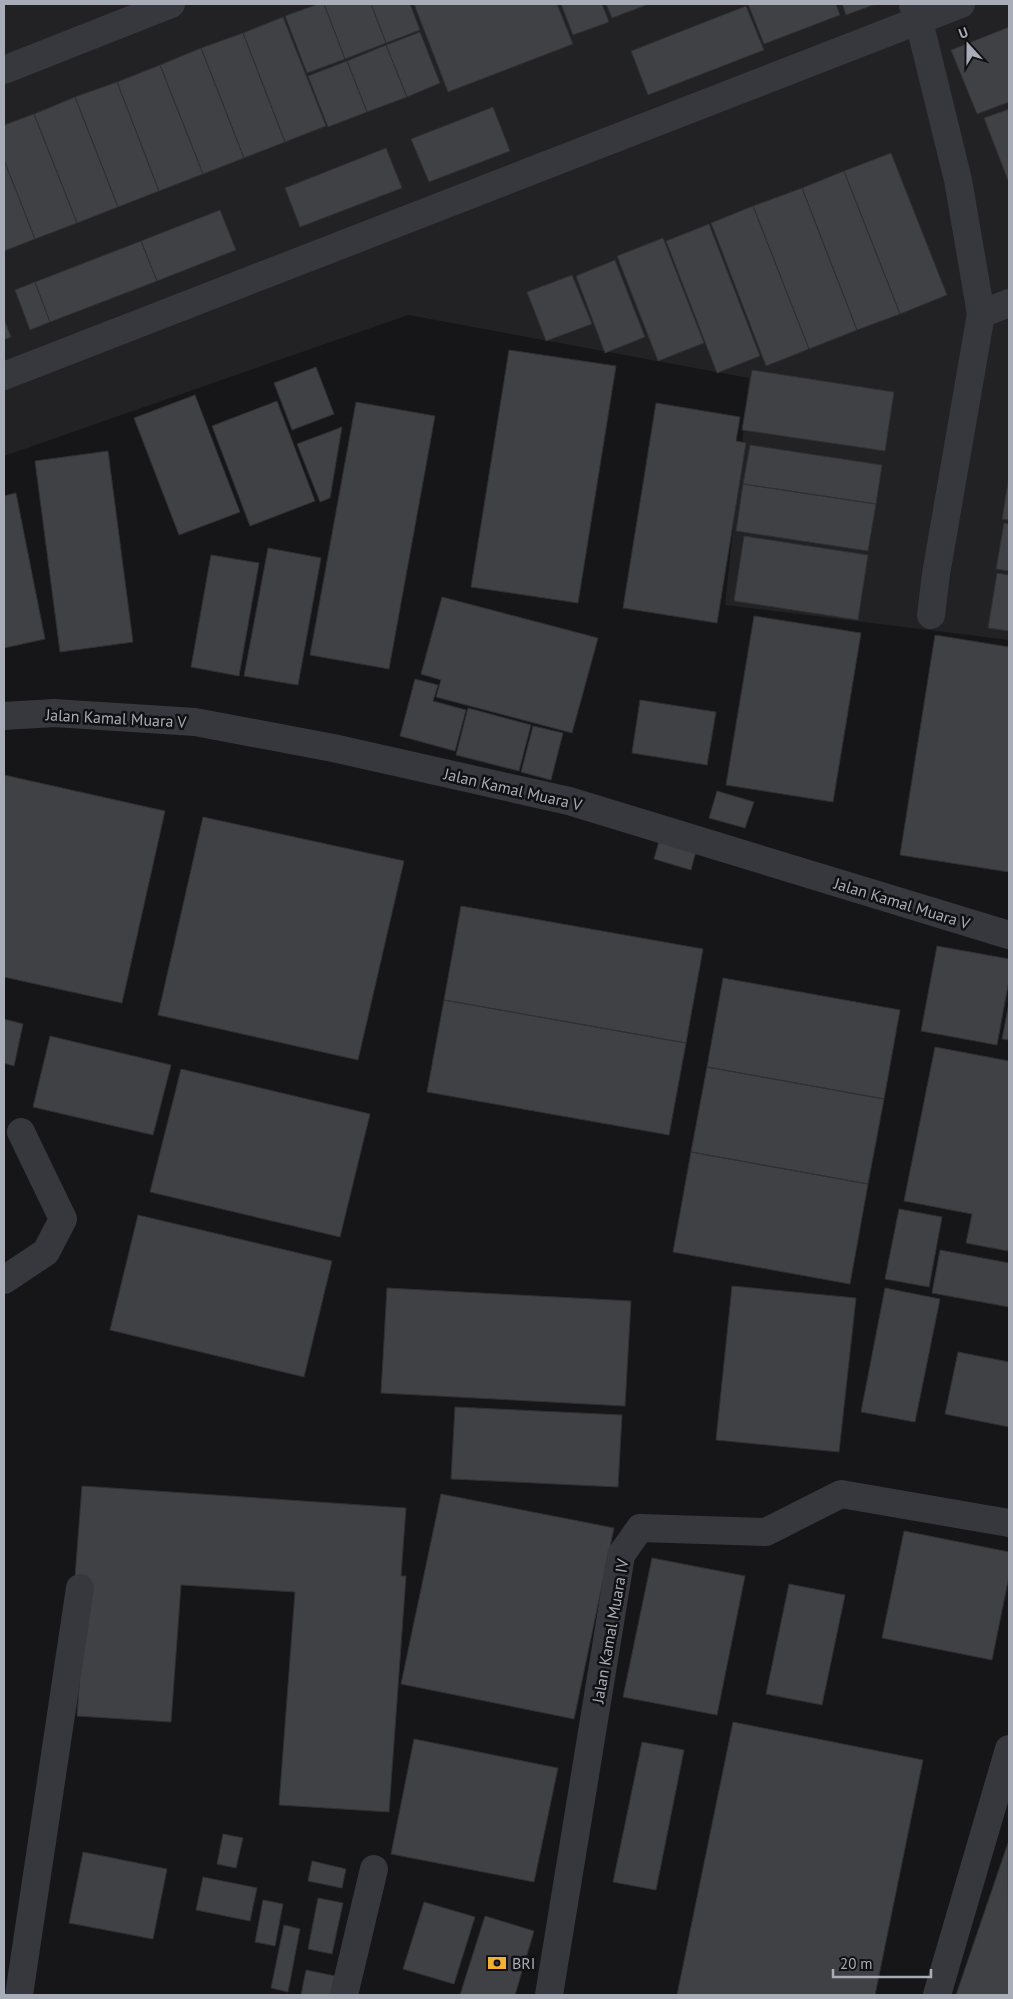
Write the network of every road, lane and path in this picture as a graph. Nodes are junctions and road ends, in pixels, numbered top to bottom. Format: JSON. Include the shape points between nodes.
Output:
{"nodes":[{"id":1,"x":171,"y":4,"type":"edge"},
{"id":2,"x":961,"y":4,"type":"edge"},
{"id":3,"x":916,"y":12,"type":"edge"},
{"id":4,"x":4,"y":70,"type":"edge"},
{"id":5,"x":1009,"y":303,"type":"edge"},
{"id":6,"x":981,"y":314,"type":"junction"},
{"id":7,"x":4,"y":376,"type":"edge"},
{"id":8,"x":931,"y":615,"type":"dead end"},
{"id":9,"x":4,"y":716,"type":"edge"},
{"id":10,"x":1009,"y":935,"type":"edge"},
{"id":11,"x":21,"y":1132,"type":"dead end"},
{"id":12,"x":4,"y":1280,"type":"edge"},
{"id":13,"x":1009,"y":1523,"type":"edge"},
{"id":14,"x":80,"y":1588,"type":"dead end"},
{"id":15,"x":1009,"y":1749,"type":"edge"},
{"id":16,"x":374,"y":1869,"type":"dead end"},
{"id":17,"x":19,"y":1995,"type":"edge"},
{"id":18,"x":344,"y":1995,"type":"edge"},
{"id":19,"x":550,"y":1995,"type":"edge"},
{"id":20,"x":937,"y":1995,"type":"edge"}],
"edges":[{"from":1,"to":4,"type":"street"},
{"from":2,"to":3,"type":"street"},
{"from":3,"to":6,"type":"street","via":[[958,180]]},
{"from":3,"to":7,"type":"street"},
{"from":5,"to":6,"type":"street"},
{"from":6,"to":8,"type":"street"},
{"from":9,"to":10,"type":"street","name":"Jalan Kamal Muara V","via":[[54,713],[195,722],[332,748],[569,801]]},
{"from":11,"to":12,"type":"street","via":[[63,1219],[46,1252]]},
{"from":13,"to":19,"type":"street","name":"Jalan Kamal Muara IV","via":[[841,1494],[766,1532],[640,1528],[621,1554]]},
{"from":14,"to":17,"type":"street"},
{"from":15,"to":20,"type":"street"},
{"from":16,"to":18,"type":"street"}]}
